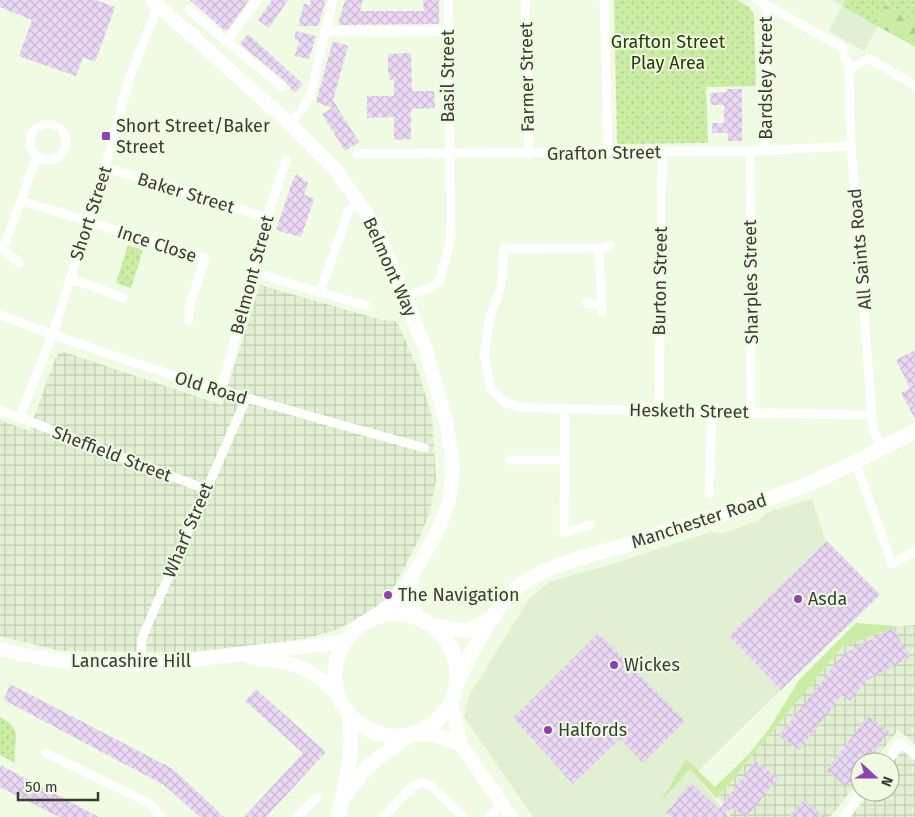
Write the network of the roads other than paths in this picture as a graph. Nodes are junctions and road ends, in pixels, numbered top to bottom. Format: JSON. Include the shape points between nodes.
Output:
{"nodes":[{"id":1,"x":257,"y":0,"type":"edge"},
{"id":2,"x":334,"y":0,"type":"edge"},
{"id":3,"x":448,"y":0,"type":"edge"},
{"id":4,"x":525,"y":0,"type":"edge"},
{"id":5,"x":604,"y":0,"type":"edge"},
{"id":6,"x":757,"y":0,"type":"edge"},
{"id":7,"x":155,"y":3,"type":"edge"},
{"id":8,"x":766,"y":5,"type":"junction"},
{"id":9,"x":188,"y":9,"type":"dead end"},
{"id":10,"x":324,"y":31,"type":"junction"},
{"id":11,"x":447,"y":31,"type":"junction"},
{"id":12,"x":226,"y":42,"type":"junction"},
{"id":13,"x":849,"y":70,"type":"junction"},
{"id":14,"x":915,"y":86,"type":"edge"},
{"id":15,"x":282,"y":87,"type":"dead end"},
{"id":16,"x":290,"y":124,"type":"junction"},
{"id":17,"x":851,"y":146,"type":"junction"},
{"id":18,"x":750,"y":151,"type":"junction"},
{"id":19,"x":766,"y":151,"type":"junction"},
{"id":20,"x":608,"y":152,"type":"junction"},
{"id":21,"x":662,"y":152,"type":"junction"},
{"id":22,"x":448,"y":153,"type":"junction"},
{"id":23,"x":357,"y":154,"type":"dead end"},
{"id":24,"x":529,"y":154,"type":"junction"},
{"id":25,"x":37,"y":157,"type":"junction"},
{"id":26,"x":286,"y":160,"type":"dead end"},
{"id":27,"x":105,"y":168,"type":"junction"},
{"id":28,"x":22,"y":201,"type":"junction"},
{"id":29,"x":349,"y":210,"type":"dead end"},
{"id":30,"x":267,"y":218,"type":"junction"},
{"id":31,"x":88,"y":222,"type":"junction"},
{"id":32,"x":610,"y":245,"type":"dead end"},
{"id":33,"x":600,"y":248,"type":"junction"},
{"id":34,"x":19,"y":263,"type":"dead end"},
{"id":35,"x":252,"y":272,"type":"junction"},
{"id":36,"x":70,"y":278,"type":"junction"},
{"id":37,"x":320,"y":292,"type":"junction"},
{"id":38,"x":410,"y":295,"type":"dead end"},
{"id":39,"x":123,"y":298,"type":"dead end"},
{"id":40,"x":587,"y":303,"type":"dead end"},
{"id":41,"x":367,"y":306,"type":"dead end"},
{"id":42,"x":1,"y":314,"type":"edge"},
{"id":43,"x":189,"y":320,"type":"dead end"},
{"id":44,"x":52,"y":334,"type":"junction"},
{"id":45,"x":221,"y":391,"type":"junction"},
{"id":46,"x":246,"y":399,"type":"junction"},
{"id":47,"x":564,"y":409,"type":"junction"},
{"id":48,"x":0,"y":410,"type":"edge"},
{"id":49,"x":659,"y":410,"type":"junction"},
{"id":50,"x":712,"y":411,"type":"junction"},
{"id":51,"x":751,"y":413,"type":"junction"},
{"id":52,"x":872,"y":415,"type":"junction"},
{"id":53,"x":19,"y":418,"type":"junction"},
{"id":54,"x":915,"y":431,"type":"edge"},
{"id":55,"x":425,"y":448,"type":"dead end"},
{"id":56,"x":882,"y":449,"type":"junction"},
{"id":57,"x":509,"y":460,"type":"dead end"},
{"id":58,"x":564,"y":460,"type":"junction"},
{"id":59,"x":856,"y":462,"type":"junction"},
{"id":60,"x":205,"y":489,"type":"junction"},
{"id":61,"x":709,"y":494,"type":"dead end"},
{"id":62,"x":590,"y":524,"type":"dead end"},
{"id":63,"x":915,"y":551,"type":"edge"},
{"id":64,"x":411,"y":579,"type":"junction"},
{"id":65,"x":373,"y":617,"type":"junction"},
{"id":66,"x":492,"y":619,"type":"junction"},
{"id":67,"x":425,"y":620,"type":"junction"},
{"id":68,"x":344,"y":641,"type":"junction"},
{"id":69,"x":0,"y":649,"type":"edge"},
{"id":70,"x":232,"y":656,"type":"junction"},
{"id":71,"x":141,"y":664,"type":"junction"},
{"id":72,"x":457,"y":684,"type":"junction"},
{"id":73,"x":338,"y":695,"type":"junction"},
{"id":74,"x":451,"y":703,"type":"junction"},
{"id":75,"x":349,"y":715,"type":"junction"},
{"id":76,"x":414,"y":734,"type":"junction"},
{"id":77,"x":461,"y":745,"type":"junction"},
{"id":78,"x":893,"y":752,"type":"edge"},
{"id":79,"x":46,"y":753,"type":"dead end"},
{"id":80,"x":915,"y":755,"type":"edge"},
{"id":81,"x":316,"y":798,"type":"dead end"},
{"id":82,"x":342,"y":798,"type":"junction"},
{"id":83,"x":854,"y":802,"type":"edge"},
{"id":84,"x":503,"y":804,"type":"junction"},
{"id":85,"x":160,"y":817,"type":"edge"},
{"id":86,"x":297,"y":817,"type":"edge"},
{"id":87,"x":338,"y":817,"type":"edge"},
{"id":88,"x":382,"y":817,"type":"edge"},
{"id":89,"x":463,"y":817,"type":"edge"},
{"id":90,"x":489,"y":817,"type":"edge"},
{"id":91,"x":511,"y":817,"type":"edge"},
{"id":92,"x":843,"y":817,"type":"edge"}],
"edges":[{"from":1,"to":12,"type":"street"},
{"from":2,"to":10,"type":"street"},
{"from":3,"to":11,"type":"street","name":"Basil Street"},
{"from":4,"to":24,"type":"street","name":"Farmer Street"},
{"from":5,"to":20,"type":"street"},
{"from":6,"to":8,"type":"street"},
{"from":7,"to":16,"type":"street","name":"Belmont Way"},
{"from":7,"to":27,"type":"street","name":"Short Street","via":[[129,79]]},
{"from":8,"to":13,"type":"street","name":"All Saints Road","via":[[842,47]]},
{"from":8,"to":19,"type":"street","name":"Bardsley Street"},
{"from":9,"to":12,"type":"street"},
{"from":10,"to":11,"type":"street"},
{"from":10,"to":16,"type":"street","via":[[311,92]]},
{"from":11,"to":22,"type":"street","name":"Basil Street"},
{"from":12,"to":15,"type":"street"},
{"from":13,"to":14,"type":"street","via":[[869,58]]},
{"from":13,"to":17,"type":"street","name":"All Saints Road"},
{"from":16,"to":64,"type":"street","name":"Belmont Way","via":[[336,170],[376,228],[426,350],[448,425],[453,466],[449,502],[439,528]]},
{"from":17,"to":19,"type":"street","name":"Grafton Street"},
{"from":17,"to":52,"type":"street","name":"All Saints Road"},
{"from":18,"to":19,"type":"street","name":"Grafton Street"},
{"from":18,"to":21,"type":"street","name":"Grafton Street"},
{"from":18,"to":51,"type":"street","name":"Sharples Street"},
{"from":20,"to":21,"type":"street","name":"Grafton Street"},
{"from":20,"to":24,"type":"street","name":"Grafton Street"},
{"from":21,"to":49,"type":"street","name":"Burton Street"},
{"from":22,"to":23,"type":"street","name":"Grafton Street"},
{"from":22,"to":24,"type":"street","name":"Grafton Street"},
{"from":22,"to":38,"type":"street","name":"Basil Street","via":[[451,237],[444,269],[440,280],[431,287]]},
{"from":25,"to":25,"type":"street","via":[[30,147],[32,131],[47,123],[60,129],[66,140],[62,153],[52,160]]},
{"from":25,"to":28,"type":"street"},
{"from":26,"to":30,"type":"street","name":"Belmont Street"},
{"from":27,"to":30,"type":"street","name":"Baker Street"},
{"from":27,"to":31,"type":"street","name":"Short Street"},
{"from":28,"to":31,"type":"street","name":"Ince Close"},
{"from":28,"to":34,"type":"street","via":[[3,248]]},
{"from":29,"to":37,"type":"street"},
{"from":30,"to":35,"type":"street","name":"Belmont Street"},
{"from":31,"to":36,"type":"street","name":"Short Street"},
{"from":31,"to":43,"type":"street","name":"Ince Close","via":[[205,258],[189,308]]},
{"from":32,"to":33,"type":"street"},
{"from":33,"to":40,"type":"street","via":[[602,308]]},
{"from":33,"to":47,"type":"street","name":"Hesketh Street","via":[[500,249],[501,286],[490,317],[484,354],[492,389],[506,403],[520,407]]},
{"from":35,"to":37,"type":"street"},
{"from":35,"to":45,"type":"street","name":"Belmont Street"},
{"from":36,"to":39,"type":"street"},
{"from":36,"to":44,"type":"street","name":"Short Street"},
{"from":37,"to":41,"type":"street"},
{"from":42,"to":44,"type":"street","name":"Old Road"},
{"from":44,"to":45,"type":"street","name":"Old Road"},
{"from":44,"to":53,"type":"street","name":"Short Street"},
{"from":45,"to":46,"type":"street","name":"Old Road"},
{"from":46,"to":55,"type":"street","name":"Old Road"},
{"from":46,"to":60,"type":"street","name":"Wharf Street"},
{"from":47,"to":49,"type":"street","name":"Hesketh Street"},
{"from":47,"to":58,"type":"street"},
{"from":48,"to":53,"type":"street","name":"Sheffield Street"},
{"from":49,"to":50,"type":"street","name":"Hesketh Street"},
{"from":50,"to":51,"type":"street","name":"Hesketh Street"},
{"from":50,"to":61,"type":"street"},
{"from":51,"to":52,"type":"street","name":"Hesketh Street"},
{"from":52,"to":56,"type":"street","name":"All Saints Road","via":[[874,434]]},
{"from":53,"to":60,"type":"street","name":"Sheffield Street"},
{"from":54,"to":56,"type":"main road","name":"Manchester Road"},
{"from":56,"to":59,"type":"main road","name":"Manchester Road"},
{"from":57,"to":58,"type":"street"},
{"from":58,"to":62,"type":"street","via":[[559,534]]},
{"from":59,"to":63,"type":"street","via":[[892,564]]},
{"from":59,"to":66,"type":"main road","name":"Manchester Road","via":[[757,503],[552,566],[516,588]]},
{"from":60,"to":71,"type":"street","name":"Wharf Street","via":[[142,638]]},
{"from":64,"to":65,"type":"street","name":"Belmont Way","via":[[392,604]]},
{"from":64,"to":67,"type":"street","via":[[413,607]]},
{"from":65,"to":67,"type":"main road","via":[[405,613]]},
{"from":65,"to":68,"type":"main road","via":[[359,625]]},
{"from":66,"to":67,"type":"main road","name":"Manchester Road","via":[[466,631],[451,630]]},
{"from":66,"to":72,"type":"main road","name":"Manchester Road"},
{"from":67,"to":72,"type":"main road","via":[[444,636],[453,650],[458,667]]},
{"from":68,"to":70,"type":"street","name":"Lancashire Hill"},
{"from":68,"to":73,"type":"main road","via":[[334,676]]},
{"from":69,"to":71,"type":"street","name":"Lancashire Hill","via":[[89,665]]},
{"from":70,"to":71,"type":"street","name":"Lancashire Hill"},
{"from":70,"to":73,"type":"street","name":"Lancashire Hill","via":[[303,667],[321,677]]},
{"from":72,"to":74,"type":"main road"},
{"from":73,"to":75,"type":"main road"},
{"from":74,"to":76,"type":"main road","via":[[428,728]]},
{"from":74,"to":77,"type":"street"},
{"from":75,"to":76,"type":"main road","via":[[378,734],[395,737]]},
{"from":75,"to":82,"type":"main road","via":[[352,746]]},
{"from":76,"to":77,"type":"street","via":[[439,736]]},
{"from":76,"to":82,"type":"main road","via":[[370,764]]},
{"from":77,"to":84,"type":"street"},
{"from":78,"to":80,"type":"street","via":[[900,743]]},
{"from":79,"to":85,"type":"street","via":[[149,803]]},
{"from":81,"to":86,"type":"street"},
{"from":82,"to":87,"type":"main road"},
{"from":83,"to":92,"type":"street"},
{"from":84,"to":90,"type":"street"},
{"from":84,"to":91,"type":"street"},
{"from":88,"to":89,"type":"street","via":[[413,786],[422,782],[430,785]]}]}
